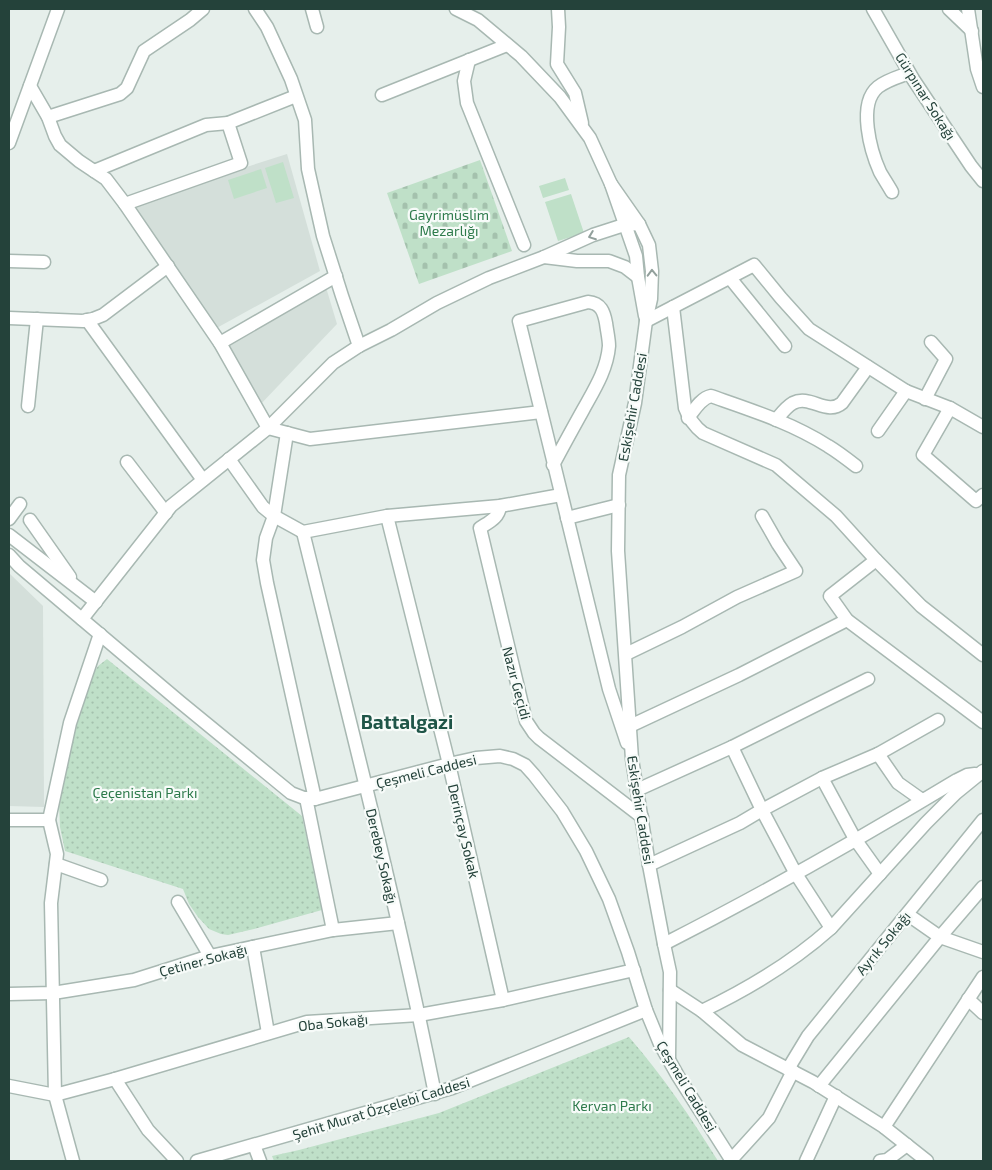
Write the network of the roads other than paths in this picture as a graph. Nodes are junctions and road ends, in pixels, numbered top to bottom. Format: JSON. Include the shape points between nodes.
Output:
{"nodes":[{"id":1,"x":58,"y":9,"type":"edge"},
{"id":2,"x":203,"y":9,"type":"edge"},
{"id":3,"x":255,"y":9,"type":"edge"},
{"id":4,"x":312,"y":9,"type":"edge"},
{"id":5,"x":456,"y":9,"type":"edge"},
{"id":6,"x":558,"y":9,"type":"edge"},
{"id":7,"x":873,"y":9,"type":"edge"},
{"id":8,"x":949,"y":9,"type":"edge"},
{"id":9,"x":968,"y":9,"type":"edge"},
{"id":10,"x":318,"y":27,"type":"dead end"},
{"id":11,"x":976,"y":35,"type":"edge"},
{"id":12,"x":507,"y":45,"type":"junction"},
{"id":13,"x":469,"y":60,"type":"junction"},
{"id":14,"x":909,"y":73,"type":"junction"},
{"id":15,"x":30,"y":86,"type":"junction"},
{"id":16,"x":983,"y":87,"type":"edge"},
{"id":17,"x":296,"y":96,"type":"junction"},
{"id":18,"x":382,"y":96,"type":"dead end"},
{"id":19,"x":48,"y":116,"type":"junction"},
{"id":20,"x":228,"y":124,"type":"junction"},
{"id":21,"x":584,"y":130,"type":"junction"},
{"id":22,"x":9,"y":143,"type":"edge"},
{"id":23,"x":94,"y":171,"type":"junction"},
{"id":24,"x":983,"y":181,"type":"edge"},
{"id":25,"x":612,"y":184,"type":"junction"},
{"id":26,"x":892,"y":192,"type":"dead end"},
{"id":27,"x":125,"y":204,"type":"junction"},
{"id":28,"x":639,"y":224,"type":"junction"},
{"id":29,"x":624,"y":225,"type":"junction"},
{"id":30,"x":524,"y":245,"type":"dead end"},
{"id":31,"x":544,"y":257,"type":"junction"},
{"id":32,"x":9,"y":261,"type":"edge"},
{"id":33,"x":44,"y":262,"type":"dead end"},
{"id":34,"x":168,"y":266,"type":"junction"},
{"id":35,"x":336,"y":276,"type":"junction"},
{"id":36,"x":638,"y":277,"type":"junction"},
{"id":37,"x":730,"y":278,"type":"junction"},
{"id":38,"x":673,"y":307,"type":"junction"},
{"id":39,"x":9,"y":318,"type":"edge"},
{"id":40,"x":37,"y":319,"type":"junction"},
{"id":41,"x":87,"y":320,"type":"junction"},
{"id":42,"x":646,"y":321,"type":"junction"},
{"id":43,"x":931,"y":342,"type":"dead end"},
{"id":44,"x":220,"y":343,"type":"junction"},
{"id":45,"x":359,"y":346,"type":"junction"},
{"id":46,"x":785,"y":346,"type":"dead end"},
{"id":47,"x":868,"y":367,"type":"junction"},
{"id":48,"x":906,"y":391,"type":"junction"},
{"id":49,"x":925,"y":398,"type":"junction"},
{"id":50,"x":28,"y":406,"type":"dead end"},
{"id":51,"x":950,"y":408,"type":"junction"},
{"id":52,"x":541,"y":412,"type":"junction"},
{"id":53,"x":688,"y":418,"type":"junction"},
{"id":54,"x":776,"y":420,"type":"junction"},
{"id":55,"x":983,"y":427,"type":"edge"},
{"id":56,"x":268,"y":428,"type":"junction"},
{"id":57,"x":878,"y":430,"type":"dead end"},
{"id":58,"x":287,"y":433,"type":"junction"},
{"id":59,"x":229,"y":459,"type":"junction"},
{"id":60,"x":126,"y":462,"type":"dead end"},
{"id":61,"x":554,"y":464,"type":"junction"},
{"id":62,"x":856,"y":466,"type":"dead end"},
{"id":63,"x":203,"y":480,"type":"junction"},
{"id":64,"x":561,"y":495,"type":"junction"},
{"id":65,"x":983,"y":495,"type":"edge"},
{"id":66,"x":20,"y":504,"type":"dead end"},
{"id":67,"x":619,"y":505,"type":"junction"},
{"id":68,"x":500,"y":506,"type":"junction"},
{"id":69,"x":166,"y":513,"type":"junction"},
{"id":70,"x":274,"y":516,"type":"junction"},
{"id":71,"x":387,"y":516,"type":"junction"},
{"id":72,"x":762,"y":516,"type":"dead end"},
{"id":73,"x":567,"y":518,"type":"junction"},
{"id":74,"x":9,"y":519,"type":"edge"},
{"id":75,"x":30,"y":520,"type":"dead end"},
{"id":76,"x":304,"y":532,"type":"junction"},
{"id":77,"x":9,"y":535,"type":"edge"},
{"id":78,"x":9,"y":555,"type":"edge"},
{"id":79,"x":876,"y":560,"type":"junction"},
{"id":80,"x":14,"y":564,"type":"edge"},
{"id":81,"x":78,"y":588,"type":"junction"},
{"id":82,"x":96,"y":602,"type":"junction"},
{"id":83,"x":82,"y":619,"type":"junction"},
{"id":84,"x":847,"y":620,"type":"junction"},
{"id":85,"x":100,"y":634,"type":"junction"},
{"id":86,"x":626,"y":654,"type":"junction"},
{"id":87,"x":983,"y":655,"type":"edge"},
{"id":88,"x":868,"y":679,"type":"dead end"},
{"id":89,"x":938,"y":720,"type":"dead end"},
{"id":90,"x":983,"y":722,"type":"edge"},
{"id":91,"x":630,"y":726,"type":"junction"},
{"id":92,"x":732,"y":746,"type":"junction"},
{"id":93,"x":878,"y":754,"type":"junction"},
{"id":94,"x":632,"y":759,"type":"junction"},
{"id":95,"x":449,"y":764,"type":"junction"},
{"id":96,"x":982,"y":772,"type":"edge"},
{"id":97,"x":822,"y":778,"type":"junction"},
{"id":98,"x":366,"y":786,"type":"junction"},
{"id":99,"x":637,"y":790,"type":"junction"},
{"id":100,"x":311,"y":798,"type":"junction"},
{"id":101,"x":922,"y":800,"type":"junction"},
{"id":102,"x":762,"y":810,"type":"junction"},
{"id":103,"x":642,"y":817,"type":"junction"},
{"id":104,"x":9,"y":820,"type":"edge"},
{"id":105,"x":49,"y":820,"type":"junction"},
{"id":106,"x":983,"y":820,"type":"edge"},
{"id":107,"x":855,"y":839,"type":"junction"},
{"id":108,"x":56,"y":864,"type":"junction"},
{"id":109,"x":650,"y":865,"type":"junction"},
{"id":110,"x":796,"y":874,"type":"junction"},
{"id":111,"x":880,"y":874,"type":"junction"},
{"id":112,"x":101,"y":880,"type":"dead end"},
{"id":113,"x":983,"y":887,"type":"edge"},
{"id":114,"x":178,"y":902,"type":"dead end"},
{"id":115,"x":907,"y":914,"type":"junction"},
{"id":116,"x":398,"y":923,"type":"junction"},
{"id":117,"x":831,"y":928,"type":"junction"},
{"id":118,"x":333,"y":930,"type":"junction"},
{"id":119,"x":940,"y":937,"type":"junction"},
{"id":120,"x":664,"y":944,"type":"junction"},
{"id":121,"x":253,"y":947,"type":"junction"},
{"id":122,"x":983,"y":952,"type":"edge"},
{"id":123,"x":210,"y":956,"type":"junction"},
{"id":124,"x":634,"y":970,"type":"junction"},
{"id":125,"x":983,"y":976,"type":"edge"},
{"id":126,"x":670,"y":990,"type":"junction"},
{"id":127,"x":53,"y":993,"type":"junction"},
{"id":128,"x":9,"y":994,"type":"edge"},
{"id":129,"x":968,"y":999,"type":"junction"},
{"id":130,"x":503,"y":1000,"type":"junction"},
{"id":131,"x":646,"y":1010,"type":"junction"},
{"id":132,"x":702,"y":1011,"type":"junction"},
{"id":133,"x":983,"y":1013,"type":"edge"},
{"id":134,"x":419,"y":1015,"type":"junction"},
{"id":135,"x":268,"y":1033,"type":"junction"},
{"id":136,"x":669,"y":1060,"type":"junction"},
{"id":137,"x":791,"y":1070,"type":"junction"},
{"id":138,"x":115,"y":1079,"type":"junction"},
{"id":139,"x":9,"y":1086,"type":"edge"},
{"id":140,"x":820,"y":1086,"type":"junction"},
{"id":141,"x":435,"y":1094,"type":"junction"},
{"id":142,"x":55,"y":1095,"type":"junction"},
{"id":143,"x":836,"y":1096,"type":"junction"},
{"id":144,"x":884,"y":1127,"type":"junction"},
{"id":145,"x":907,"y":1145,"type":"junction"},
{"id":146,"x":254,"y":1146,"type":"junction"},
{"id":147,"x":732,"y":1160,"type":"edge"},
{"id":148,"x":73,"y":1161,"type":"edge"},
{"id":149,"x":177,"y":1161,"type":"edge"},
{"id":150,"x":197,"y":1161,"type":"edge"},
{"id":151,"x":260,"y":1161,"type":"edge"},
{"id":152,"x":806,"y":1161,"type":"edge"},
{"id":153,"x":880,"y":1161,"type":"edge"},
{"id":154,"x":927,"y":1161,"type":"edge"}],
"edges":[{"from":1,"to":15,"type":"street"},
{"from":2,"to":19,"type":"street","via":[[144,51],[124,92]]},
{"from":3,"to":17,"type":"street","via":[[267,27]]},
{"from":4,"to":10,"type":"street"},
{"from":5,"to":12,"type":"street","name":"Eskişehir Caddesi","via":[[478,20]]},
{"from":6,"to":21,"type":"street","via":[[557,64],[575,93]]},
{"from":7,"to":14,"type":"street","name":"Gürpınar Sokağı"},
{"from":8,"to":11,"type":"street"},
{"from":9,"to":11,"type":"street"},
{"from":11,"to":16,"type":"street","via":[[977,68]]},
{"from":12,"to":13,"type":"street"},
{"from":12,"to":21,"type":"street","name":"Eskişehir Caddesi","via":[[560,97]]},
{"from":13,"to":18,"type":"street"},
{"from":13,"to":30,"type":"street","via":[[464,82],[467,103]]},
{"from":14,"to":24,"type":"street","name":"Gürpınar Sokağı"},
{"from":14,"to":26,"type":"street","via":[[877,88],[868,103],[872,150]]},
{"from":15,"to":19,"type":"street"},
{"from":15,"to":22,"type":"street"},
{"from":17,"to":20,"type":"street"},
{"from":17,"to":35,"type":"street","via":[[305,120],[308,169]]},
{"from":19,"to":23,"type":"street","via":[[60,145]]},
{"from":20,"to":23,"type":"street","via":[[206,125]]},
{"from":20,"to":27,"type":"street","via":[[241,163]]},
{"from":21,"to":25,"type":"street","name":"Eskişehir Caddesi"},
{"from":23,"to":27,"type":"street","via":[[106,179]]},
{"from":25,"to":28,"type":"street","name":"Eskişehir Caddesi"},
{"from":25,"to":29,"type":"street","name":"Eskişehir Caddesi"},
{"from":27,"to":34,"type":"street"},
{"from":28,"to":29,"type":"street"},
{"from":42,"to":28,"type":"street","name":"Eskişehir Caddesi","one_way":true,"via":[[652,271],[649,245]]},
{"from":29,"to":31,"type":"street","one_way":true},
{"from":29,"to":36,"type":"street","name":"Eskişehir Caddesi","via":[[636,256]]},
{"from":31,"to":36,"type":"street","via":[[609,261]]},
{"from":31,"to":45,"type":"street","via":[[436,303]]},
{"from":32,"to":33,"type":"street"},
{"from":34,"to":41,"type":"street","via":[[103,315]]},
{"from":34,"to":44,"type":"street"},
{"from":35,"to":44,"type":"street"},
{"from":35,"to":45,"type":"street"},
{"from":36,"to":42,"type":"street","name":"Eskişehir Caddesi"},
{"from":37,"to":38,"type":"street"},
{"from":37,"to":46,"type":"street"},
{"from":37,"to":47,"type":"street","via":[[754,265],[809,329]]},
{"from":38,"to":42,"type":"street"},
{"from":38,"to":53,"type":"street"},
{"from":39,"to":40,"type":"street"},
{"from":40,"to":41,"type":"street"},
{"from":40,"to":50,"type":"street"},
{"from":41,"to":63,"type":"street"},
{"from":42,"to":67,"type":"street","name":"Eskişehir Caddesi","via":[[635,403],[619,475]]},
{"from":43,"to":49,"type":"street","via":[[946,359]]},
{"from":44,"to":56,"type":"street"},
{"from":45,"to":56,"type":"street","via":[[333,363]]},
{"from":47,"to":48,"type":"street"},
{"from":47,"to":54,"type":"street","via":[[838,406],[829,408],[800,401],[784,410]]},
{"from":48,"to":49,"type":"street"},
{"from":48,"to":57,"type":"street"},
{"from":49,"to":51,"type":"street"},
{"from":51,"to":55,"type":"street"},
{"from":51,"to":65,"type":"street","via":[[923,455],[976,501]]},
{"from":52,"to":58,"type":"street","via":[[310,439]]},
{"from":52,"to":61,"type":"street"},
{"from":52,"to":61,"type":"street","via":[[519,321],[588,302],[596,304],[604,312],[609,344],[605,365]]},
{"from":53,"to":54,"type":"street","via":[[704,399],[711,396]]},
{"from":53,"to":79,"type":"street","via":[[703,433],[776,465],[836,516]]},
{"from":54,"to":62,"type":"street","via":[[828,446]]},
{"from":56,"to":58,"type":"street"},
{"from":56,"to":59,"type":"street"},
{"from":58,"to":70,"type":"street"},
{"from":59,"to":63,"type":"street"},
{"from":59,"to":70,"type":"street","via":[[262,507]]},
{"from":60,"to":69,"type":"street"},
{"from":61,"to":64,"type":"street"},
{"from":63,"to":69,"type":"street"},
{"from":64,"to":68,"type":"street"},
{"from":64,"to":73,"type":"street"},
{"from":66,"to":74,"type":"street"},
{"from":67,"to":73,"type":"street"},
{"from":67,"to":86,"type":"street","name":"Eskişehir Caddesi","via":[[618,551]]},
{"from":68,"to":71,"type":"street"},
{"from":68,"to":103,"type":"street","name":"Nazır Geçidi","via":[[496,518],[480,528],[526,721],[534,734]]},
{"from":69,"to":82,"type":"street"},
{"from":70,"to":76,"type":"street"},
{"from":70,"to":100,"type":"street","via":[[263,560]]},
{"from":71,"to":76,"type":"street"},
{"from":71,"to":95,"type":"street","name":"Derinçay Sokak"},
{"from":72,"to":86,"type":"street","via":[[796,571],[737,597]]},
{"from":73,"to":94,"type":"street","via":[[609,689]]},
{"from":75,"to":81,"type":"street"},
{"from":76,"to":98,"type":"street","name":"Derebey Sokağı"},
{"from":77,"to":81,"type":"street"},
{"from":78,"to":80,"type":"street"},
{"from":79,"to":84,"type":"street","via":[[830,596]]},
{"from":79,"to":87,"type":"street","via":[[921,606]]},
{"from":80,"to":83,"type":"street"},
{"from":81,"to":82,"type":"street"},
{"from":82,"to":83,"type":"street"},
{"from":83,"to":85,"type":"street"},
{"from":84,"to":90,"type":"street"},
{"from":84,"to":91,"type":"street"},
{"from":85,"to":100,"type":"street","via":[[291,793]]},
{"from":85,"to":105,"type":"street","via":[[70,722]]},
{"from":86,"to":91,"type":"street","name":"Eskişehir Caddesi"},
{"from":88,"to":92,"type":"street"},
{"from":89,"to":93,"type":"street"},
{"from":91,"to":94,"type":"street","name":"Eskişehir Caddesi"},
{"from":92,"to":99,"type":"street"},
{"from":92,"to":102,"type":"street"},
{"from":93,"to":97,"type":"street"},
{"from":93,"to":101,"type":"street","via":[[898,783]]},
{"from":94,"to":99,"type":"street","name":"Eskişehir Caddesi"},
{"from":95,"to":98,"type":"street","name":"Çeşmeli Caddesi"},
{"from":95,"to":124,"type":"street","name":"Çeşmeli Caddesi","via":[[500,756],[525,765],[534,774],[586,851]]},
{"from":95,"to":130,"type":"street","name":"Derinçay Sokak"},
{"from":96,"to":101,"type":"street","via":[[963,776]]},
{"from":96,"to":111,"type":"street","via":[[956,793]]},
{"from":97,"to":102,"type":"street"},
{"from":97,"to":107,"type":"street"},
{"from":98,"to":100,"type":"street","name":"Çeşmeli Caddesi"},
{"from":98,"to":116,"type":"street","name":"Derebey Sokağı"},
{"from":99,"to":103,"type":"street","name":"Eskişehir Caddesi"},
{"from":100,"to":118,"type":"street"},
{"from":101,"to":107,"type":"street"},
{"from":102,"to":109,"type":"street","via":[[727,830]]},
{"from":102,"to":110,"type":"street"},
{"from":103,"to":109,"type":"street","name":"Eskişehir Caddesi"},
{"from":104,"to":105,"type":"street"},
{"from":105,"to":108,"type":"street","via":[[57,854]]},
{"from":106,"to":115,"type":"street","name":"Ayrık Sokağı"},
{"from":107,"to":110,"type":"street"},
{"from":107,"to":111,"type":"street"},
{"from":108,"to":112,"type":"street"},
{"from":108,"to":127,"type":"street","via":[[51,903]]},
{"from":109,"to":120,"type":"street","name":"Eskişehir Caddesi"},
{"from":110,"to":117,"type":"street"},
{"from":110,"to":120,"type":"street"},
{"from":111,"to":117,"type":"street"},
{"from":113,"to":119,"type":"street"},
{"from":114,"to":123,"type":"street"},
{"from":115,"to":119,"type":"street"},
{"from":115,"to":137,"type":"street","name":"Ayrık Sokağı","via":[[808,1036]]},
{"from":116,"to":118,"type":"street","name":"Çetiner Sokağı"},
{"from":116,"to":134,"type":"street","name":"Derebey Sokağı"},
{"from":117,"to":132,"type":"street","via":[[805,950],[748,988]]},
{"from":118,"to":121,"type":"street","name":"Çetiner Sokağı"},
{"from":119,"to":122,"type":"street"},
{"from":119,"to":140,"type":"street"},
{"from":120,"to":126,"type":"street","name":"Eskişehir Caddesi"},
{"from":121,"to":123,"type":"street","name":"Çetiner Sokağı"},
{"from":121,"to":135,"type":"street"},
{"from":123,"to":127,"type":"street","name":"Çetiner Sokağı","via":[[134,980]]},
{"from":124,"to":130,"type":"street","name":"Oba Sokağı"},
{"from":124,"to":131,"type":"street","name":"Çeşmeli Caddesi"},
{"from":125,"to":129,"type":"street"},
{"from":126,"to":132,"type":"street"},
{"from":126,"to":136,"type":"street","name":"Eskişehir Caddesi"},
{"from":127,"to":128,"type":"street","name":"Çetiner Sokağı"},
{"from":127,"to":142,"type":"street"},
{"from":129,"to":133,"type":"street"},
{"from":129,"to":144,"type":"street"},
{"from":130,"to":134,"type":"street","name":"Oba Sokağı"},
{"from":131,"to":136,"type":"street","name":"Çeşmeli Caddesi"},
{"from":131,"to":141,"type":"street","name":"Şehit Murat Özçelebi Caddesi"},
{"from":132,"to":137,"type":"street","via":[[742,1045]]},
{"from":134,"to":135,"type":"street","name":"Oba Sokağı","via":[[307,1022]]},
{"from":134,"to":141,"type":"street","name":"Derebey Sokağı"},
{"from":135,"to":138,"type":"street","name":"Oba Sokağı"},
{"from":136,"to":147,"type":"street","name":"Çeşmeli Caddesi"},
{"from":137,"to":140,"type":"street"},
{"from":137,"to":147,"type":"street","name":"Ayrık Sokağı","via":[[769,1118]]},
{"from":138,"to":142,"type":"street","name":"Oba Sokağı"},
{"from":138,"to":149,"type":"street","via":[[148,1130]]},
{"from":139,"to":142,"type":"street","name":"Oba Sokağı"},
{"from":140,"to":143,"type":"street"},
{"from":141,"to":146,"type":"street","name":"Şehit Murat Özçelebi Caddesi"},
{"from":142,"to":148,"type":"street"},
{"from":143,"to":144,"type":"street"},
{"from":143,"to":152,"type":"street"},
{"from":144,"to":145,"type":"street"},
{"from":145,"to":153,"type":"street","via":[[887,1160]]},
{"from":145,"to":154,"type":"street"},
{"from":146,"to":150,"type":"street","name":"Şehit Murat Özçelebi Caddesi"},
{"from":146,"to":151,"type":"street"}]}
